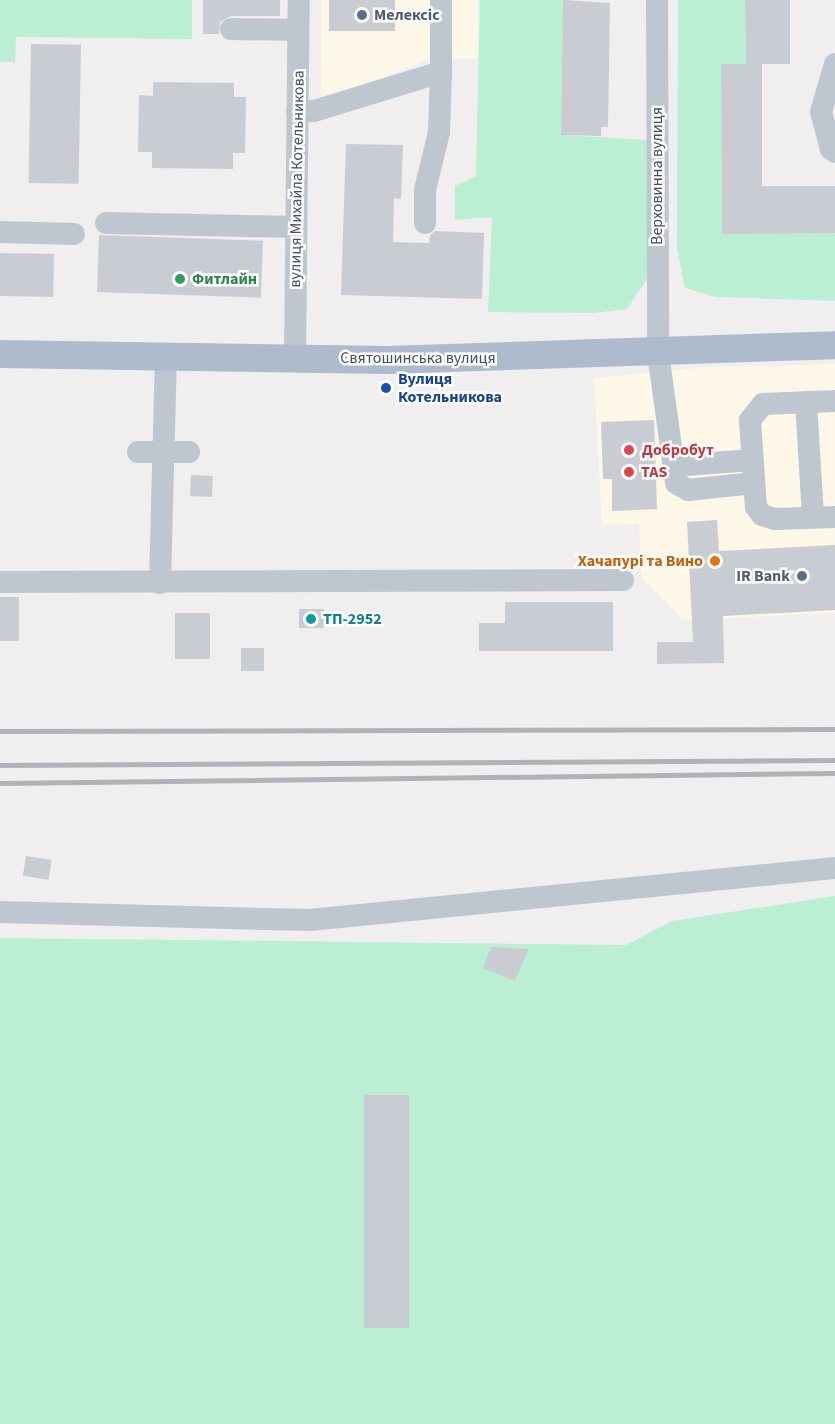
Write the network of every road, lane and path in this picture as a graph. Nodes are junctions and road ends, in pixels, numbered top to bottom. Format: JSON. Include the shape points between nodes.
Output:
{"nodes":[{"id":1,"x":299,"y":0,"type":"edge"},
{"id":2,"x":441,"y":0,"type":"edge"},
{"id":3,"x":657,"y":0,"type":"edge"},
{"id":4,"x":231,"y":29,"type":"dead end"},
{"id":5,"x":298,"y":30,"type":"junction"},
{"id":6,"x":835,"y":64,"type":"edge"},
{"id":7,"x":441,"y":72,"type":"junction"},
{"id":8,"x":297,"y":111,"type":"junction"},
{"id":9,"x":835,"y":152,"type":"edge"},
{"id":10,"x":106,"y":223,"type":"dead end"},
{"id":11,"x":425,"y":223,"type":"dead end"},
{"id":12,"x":296,"y":227,"type":"junction"},
{"id":13,"x":0,"y":232,"type":"edge"},
{"id":14,"x":74,"y":234,"type":"dead end"},
{"id":15,"x":835,"y":345,"type":"edge"},
{"id":16,"x":658,"y":353,"type":"junction"},
{"id":17,"x":0,"y":354,"type":"edge"},
{"id":18,"x":166,"y":356,"type":"junction"},
{"id":19,"x":295,"y":358,"type":"junction"},
{"id":20,"x":835,"y":401,"type":"edge"},
{"id":21,"x":806,"y":402,"type":"junction"},
{"id":22,"x":138,"y":452,"type":"dead end"},
{"id":23,"x":164,"y":452,"type":"junction"},
{"id":24,"x":189,"y":452,"type":"dead end"},
{"id":25,"x":752,"y":460,"type":"junction"},
{"id":26,"x":673,"y":466,"type":"junction"},
{"id":27,"x":754,"y":483,"type":"junction"},
{"id":28,"x":824,"y":517,"type":"edge"},
{"id":29,"x":623,"y":580,"type":"dead end"},
{"id":30,"x":0,"y":582,"type":"edge"},
{"id":31,"x":160,"y":583,"type":"junction"},
{"id":32,"x":835,"y":868,"type":"edge"},
{"id":33,"x":0,"y":912,"type":"edge"}],
"edges":[{"from":1,"to":5,"type":"street","name":"вулиця Михайла Котельникова"},
{"from":2,"to":7,"type":"street"},
{"from":3,"to":16,"type":"street","name":"Верховинна вулиця"},
{"from":4,"to":5,"type":"street"},
{"from":5,"to":8,"type":"street","name":"вулиця Михайла Котельникова"},
{"from":6,"to":9,"type":"street","via":[[820,112]]},
{"from":7,"to":8,"type":"street","via":[[314,111]]},
{"from":7,"to":11,"type":"street","via":[[439,132],[425,190]]},
{"from":8,"to":12,"type":"street","name":"вулиця Михайла Котельникова"},
{"from":10,"to":12,"type":"street"},
{"from":12,"to":19,"type":"street","name":"вулиця Михайла Котельникова"},
{"from":13,"to":14,"type":"street"},
{"from":15,"to":16,"type":"main road","name":"Святошинська вулиця"},
{"from":16,"to":19,"type":"main road","name":"Святошинська вулиця"},
{"from":16,"to":26,"type":"street","name":"Верховинна вулиця"},
{"from":17,"to":18,"type":"main road","name":"Святошинська вулиця"},
{"from":18,"to":19,"type":"main road","name":"Святошинська вулиця"},
{"from":18,"to":23,"type":"street"},
{"from":20,"to":21,"type":"street"},
{"from":21,"to":25,"type":"street","via":[[763,404],[756,408],[750,420]]},
{"from":21,"to":28,"type":"street"},
{"from":22,"to":23,"type":"street"},
{"from":23,"to":24,"type":"street"},
{"from":23,"to":31,"type":"street"},
{"from":25,"to":26,"type":"street"},
{"from":25,"to":27,"type":"street"},
{"from":26,"to":27,"type":"street","via":[[676,483],[688,490]]},
{"from":27,"to":28,"type":"street","via":[[756,507],[762,515],[774,519]]},
{"from":29,"to":31,"type":"street"},
{"from":30,"to":31,"type":"street"},
{"from":32,"to":33,"type":"street","via":[[310,920]]}]}
